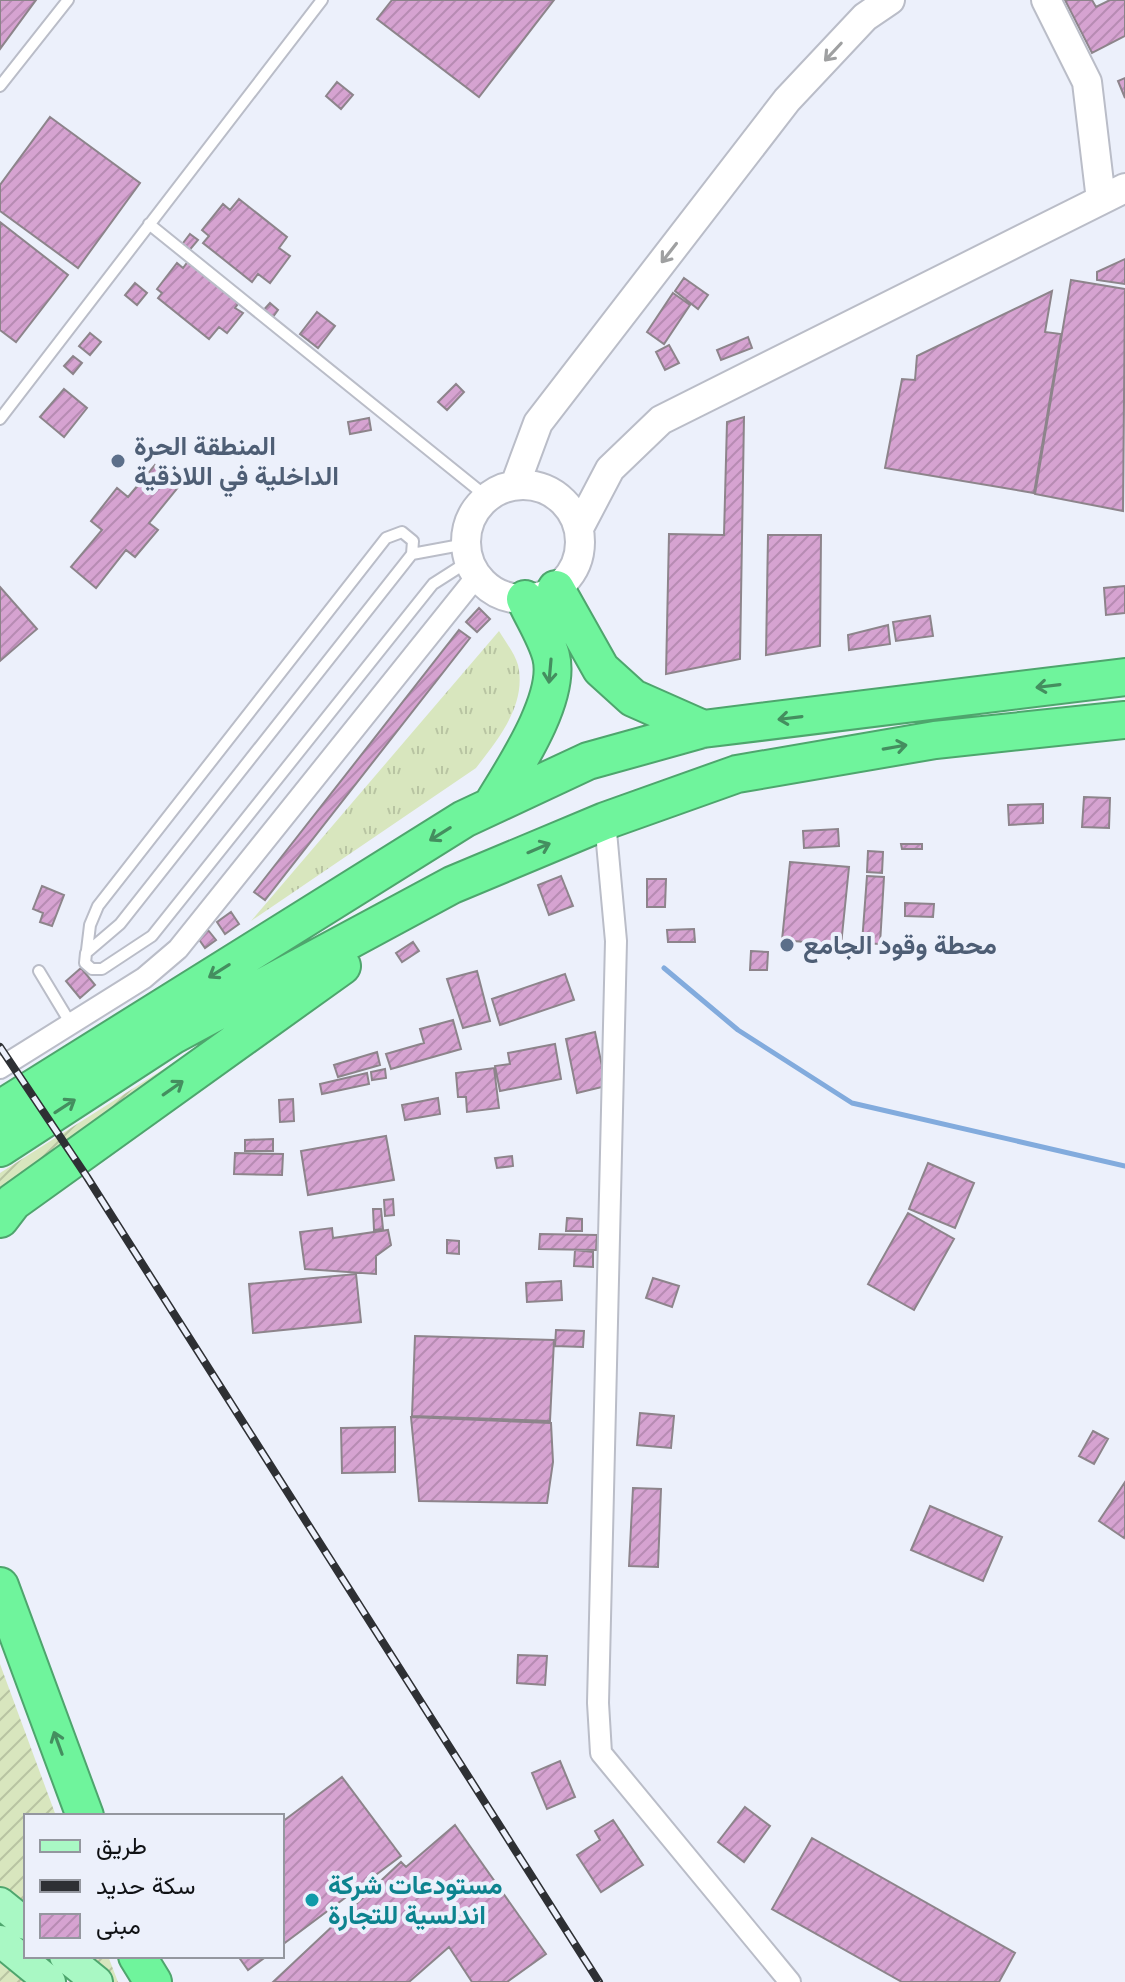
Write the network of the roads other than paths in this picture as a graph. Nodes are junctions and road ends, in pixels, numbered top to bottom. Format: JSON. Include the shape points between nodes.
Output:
{"nodes":[{"id":1,"x":68,"y":0,"type":"edge"},
{"id":2,"x":322,"y":0,"type":"edge"},
{"id":3,"x":890,"y":0,"type":"edge"},
{"id":4,"x":1046,"y":0,"type":"edge"},
{"id":5,"x":0,"y":86,"type":"edge"},
{"id":6,"x":1113,"y":194,"type":"edge"},
{"id":7,"x":149,"y":224,"type":"junction"},
{"id":8,"x":0,"y":419,"type":"edge"},
{"id":9,"x":515,"y":485,"type":"junction"},
{"id":10,"x":487,"y":497,"type":"junction"},
{"id":11,"x":579,"y":528,"type":"junction"},
{"id":12,"x":412,"y":554,"type":"junction"},
{"id":13,"x":471,"y":560,"type":"junction"},
{"id":14,"x":540,"y":594,"type":"junction"},
{"id":15,"x":1125,"y":677,"type":"edge"},
{"id":16,"x":1125,"y":720,"type":"edge"},
{"id":17,"x":703,"y":729,"type":"junction"},
{"id":18,"x":492,"y":805,"type":"junction"},
{"id":19,"x":605,"y":821,"type":"junction"},
{"id":20,"x":401,"y":916,"type":"junction"},
{"id":21,"x":86,"y":953,"type":"junction"},
{"id":22,"x":39,"y":971,"type":"dead end"},
{"id":23,"x":71,"y":1024,"type":"junction"},
{"id":24,"x":0,"y":1068,"type":"edge"},
{"id":25,"x":0,"y":1109,"type":"edge"},
{"id":26,"x":0,"y":1148,"type":"edge"},
{"id":27,"x":0,"y":1219,"type":"edge"},
{"id":28,"x":0,"y":1586,"type":"edge"},
{"id":29,"x":84,"y":1814,"type":"edge"},
{"id":30,"x":0,"y":1903,"type":"edge"},
{"id":31,"x":24,"y":1922,"type":"edge"},
{"id":32,"x":0,"y":1941,"type":"edge"},
{"id":33,"x":67,"y":1958,"type":"edge"},
{"id":34,"x":138,"y":1958,"type":"edge"},
{"id":35,"x":50,"y":1982,"type":"edge"},
{"id":36,"x":97,"y":1982,"type":"edge"},
{"id":37,"x":153,"y":1982,"type":"edge"},
{"id":38,"x":790,"y":1982,"type":"edge"}],
"edges":[{"from":1,"to":5,"type":"lane"},
{"from":2,"to":7,"type":"lane"},
{"from":3,"to":9,"type":"street","one_way":true,"via":[[865,17],[787,100],[538,423]]},
{"from":4,"to":6,"type":"street","via":[[1087,82]]},
{"from":6,"to":11,"type":"street","via":[[661,420],[610,469]]},
{"from":7,"to":8,"type":"lane"},
{"from":7,"to":10,"type":"lane"},
{"from":9,"to":10,"type":"street"},
{"from":9,"to":11,"type":"street","via":[[532,485],[562,499]]},
{"from":10,"to":13,"type":"street","via":[[468,526]]},
{"from":11,"to":14,"type":"street","via":[[577,562]]},
{"from":12,"to":13,"type":"lane"},
{"from":12,"to":21,"type":"lane","via":[[120,924]]},
{"from":12,"to":21,"type":"lane","via":[[413,541],[402,532],[386,538],[98,906]]},
{"from":13,"to":14,"type":"street","via":[[498,593]]},
{"from":13,"to":21,"type":"lane","via":[[433,584],[152,936],[102,969],[85,963]]},
{"from":13,"to":23,"type":"street","via":[[178,949],[144,978]]},
{"from":14,"to":17,"type":"highway","via":[[601,669],[633,698]]},
{"from":14,"to":18,"type":"highway","one_way":true,"via":[[552,658],[547,701]]},
{"from":15,"to":17,"type":"highway","one_way":true},
{"from":19,"to":16,"type":"highway","one_way":true,"via":[[737,774],[935,740]]},
{"from":17,"to":18,"type":"highway","via":[[588,761]]},
{"from":18,"to":25,"type":"highway","one_way":true},
{"from":20,"to":19,"type":"highway","one_way":true,"via":[[452,885]]},
{"from":19,"to":38,"type":"street","via":[[616,941],[601,1753]]},
{"from":26,"to":20,"type":"highway","one_way":true,"via":[[172,1036]]},
{"from":27,"to":20,"type":"highway","one_way":true,"via":[[13,1202],[330,977]]},
{"from":22,"to":23,"type":"lane"},
{"from":23,"to":24,"type":"street"},
{"from":29,"to":28,"type":"highway","one_way":true},
{"from":30,"to":31,"type":"main road"},
{"from":32,"to":35,"type":"main road"},
{"from":33,"to":36,"type":"main road"},
{"from":34,"to":37,"type":"highway"}]}
